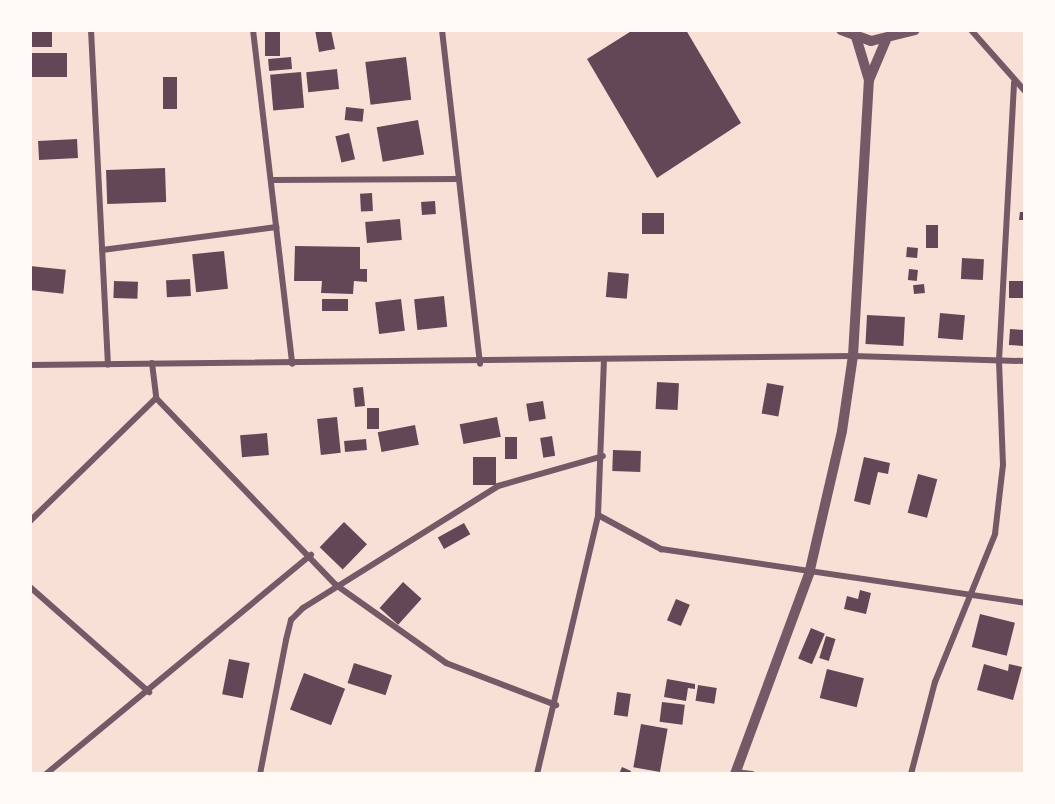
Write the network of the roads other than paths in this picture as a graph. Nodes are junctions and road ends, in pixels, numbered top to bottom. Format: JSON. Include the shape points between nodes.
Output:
{"nodes":[{"id":1,"x":91,"y":30,"type":"edge"},
{"id":2,"x":252,"y":30,"type":"edge"},
{"id":3,"x":442,"y":30,"type":"edge"},
{"id":4,"x":841,"y":30,"type":"edge"},
{"id":5,"x":915,"y":30,"type":"edge"},
{"id":6,"x":972,"y":30,"type":"edge"},
{"id":7,"x":856,"y":37,"type":"junction"},
{"id":8,"x":886,"y":40,"type":"junction"},
{"id":9,"x":869,"y":80,"type":"junction"},
{"id":10,"x":1014,"y":82,"type":"junction"},
{"id":11,"x":1025,"y":91,"type":"edge"},
{"id":12,"x":459,"y":179,"type":"junction"},
{"id":13,"x":270,"y":180,"type":"junction"},
{"id":14,"x":276,"y":227,"type":"junction"},
{"id":15,"x":102,"y":250,"type":"junction"},
{"id":16,"x":853,"y":356,"type":"junction"},
{"id":17,"x":999,"y":361,"type":"junction"},
{"id":18,"x":1025,"y":361,"type":"edge"},
{"id":19,"x":604,"y":362,"type":"junction"},
{"id":20,"x":152,"y":363,"type":"junction"},
{"id":21,"x":292,"y":364,"type":"junction"},
{"id":22,"x":480,"y":364,"type":"junction"},
{"id":23,"x":30,"y":365,"type":"edge"},
{"id":24,"x":108,"y":365,"type":"junction"},
{"id":25,"x":156,"y":398,"type":"junction"},
{"id":26,"x":603,"y":456,"type":"junction"},
{"id":27,"x":598,"y":515,"type":"junction"},
{"id":28,"x":30,"y":521,"type":"edge"},
{"id":29,"x":311,"y":555,"type":"junction"},
{"id":30,"x":809,"y":574,"type":"junction"},
{"id":31,"x":336,"y":585,"type":"junction"},
{"id":32,"x":30,"y":587,"type":"edge"},
{"id":33,"x":970,"y":591,"type":"junction"},
{"id":34,"x":1025,"y":603,"type":"edge"},
{"id":35,"x":149,"y":692,"type":"junction"},
{"id":36,"x":556,"y":705,"type":"junction"},
{"id":37,"x":736,"y":773,"type":"edge"},
{"id":38,"x":46,"y":774,"type":"edge"},
{"id":39,"x":260,"y":774,"type":"edge"},
{"id":40,"x":537,"y":774,"type":"edge"},
{"id":41,"x":752,"y":774,"type":"edge"},
{"id":42,"x":911,"y":774,"type":"edge"}],
"edges":[{"from":1,"to":15,"type":"street"},
{"from":2,"to":13,"type":"street"},
{"from":3,"to":12,"type":"street"},
{"from":4,"to":7,"type":"street"},
{"from":5,"to":8,"type":"street"},
{"from":6,"to":10,"type":"street"},
{"from":7,"to":8,"type":"street"},
{"from":7,"to":9,"type":"street"},
{"from":8,"to":9,"type":"street"},
{"from":9,"to":16,"type":"street"},
{"from":10,"to":11,"type":"street"},
{"from":10,"to":17,"type":"street"},
{"from":12,"to":13,"type":"street"},
{"from":12,"to":22,"type":"street"},
{"from":13,"to":14,"type":"street"},
{"from":14,"to":15,"type":"street"},
{"from":14,"to":21,"type":"street"},
{"from":15,"to":24,"type":"street"},
{"from":16,"to":17,"type":"street"},
{"from":16,"to":19,"type":"street"},
{"from":16,"to":30,"type":"street","via":[[834,482]]},
{"from":17,"to":18,"type":"street"},
{"from":17,"to":33,"type":"street","via":[[1003,465],[995,534]]},
{"from":19,"to":22,"type":"street"},
{"from":19,"to":26,"type":"street"},
{"from":20,"to":21,"type":"street"},
{"from":20,"to":24,"type":"street"},
{"from":20,"to":25,"type":"street"},
{"from":21,"to":22,"type":"street"},
{"from":23,"to":24,"type":"street"},
{"from":25,"to":28,"type":"street"},
{"from":25,"to":29,"type":"street"},
{"from":26,"to":27,"type":"street"},
{"from":26,"to":31,"type":"street","via":[[498,486]]},
{"from":27,"to":30,"type":"street","via":[[661,549]]},
{"from":27,"to":36,"type":"street"},
{"from":29,"to":31,"type":"street"},
{"from":29,"to":35,"type":"street"},
{"from":30,"to":33,"type":"street"},
{"from":30,"to":37,"type":"street"},
{"from":31,"to":36,"type":"street","via":[[446,663]]},
{"from":31,"to":39,"type":"street","via":[[291,620]]},
{"from":32,"to":35,"type":"street"},
{"from":33,"to":34,"type":"street"},
{"from":33,"to":42,"type":"street","via":[[936,682]]},
{"from":35,"to":38,"type":"street"},
{"from":36,"to":40,"type":"street"},
{"from":37,"to":41,"type":"street"}]}
